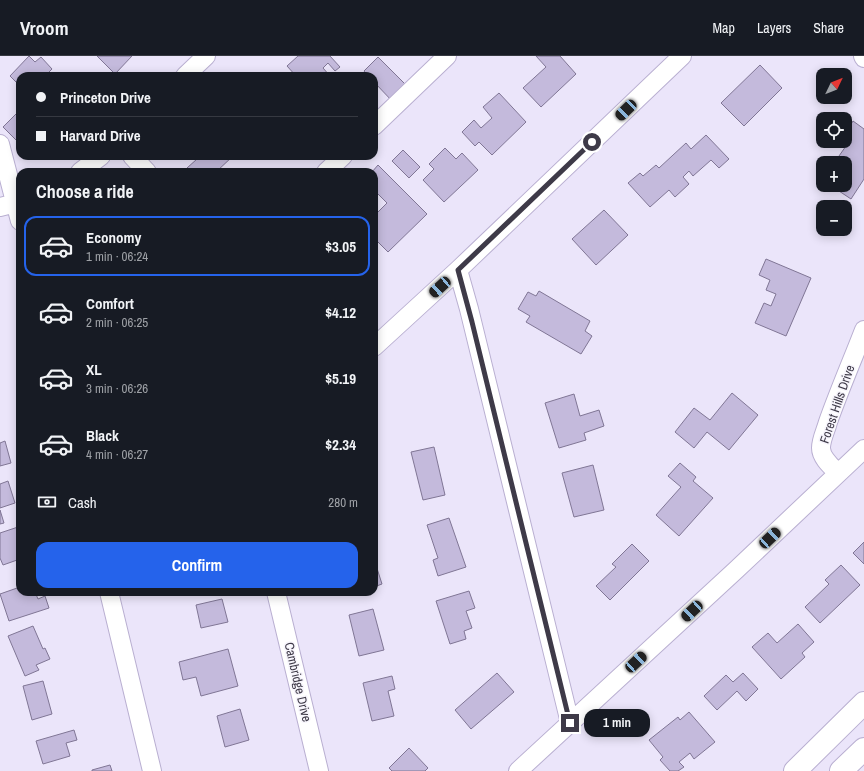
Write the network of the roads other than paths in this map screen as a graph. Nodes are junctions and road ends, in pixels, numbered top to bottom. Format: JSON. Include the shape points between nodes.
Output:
{"nodes":[{"id":1,"x":206,"y":56,"type":"edge"},
{"id":2,"x":447,"y":56,"type":"edge"},
{"id":3,"x":682,"y":56,"type":"edge"},
{"id":4,"x":189,"y":72,"type":"edge"},
{"id":5,"x":378,"y":122,"type":"edge"},
{"id":6,"x":0,"y":144,"type":"edge"},
{"id":7,"x":96,"y":160,"type":"edge"},
{"id":8,"x":136,"y":160,"type":"edge"},
{"id":9,"x":339,"y":160,"type":"edge"},
{"id":10,"x":85,"y":168,"type":"edge"},
{"id":11,"x":143,"y":168,"type":"edge"},
{"id":12,"x":330,"y":168,"type":"edge"},
{"id":13,"x":12,"y":204,"type":"edge"},
{"id":14,"x":458,"y":270,"type":"junction"},
{"id":15,"x":864,"y":330,"type":"edge"},
{"id":16,"x":378,"y":343,"type":"edge"},
{"id":17,"x":864,"y":449,"type":"edge"},
{"id":18,"x":838,"y":473,"type":"junction"},
{"id":19,"x":110,"y":596,"type":"edge"},
{"id":20,"x":277,"y":596,"type":"edge"},
{"id":21,"x":864,"y":703,"type":"edge"},
{"id":22,"x":570,"y":723,"type":"junction"},
{"id":23,"x":864,"y":749,"type":"edge"},
{"id":24,"x":152,"y":771,"type":"edge"},
{"id":25,"x":319,"y":771,"type":"edge"},
{"id":26,"x":518,"y":771,"type":"edge"},
{"id":27,"x":794,"y":771,"type":"edge"},
{"id":28,"x":841,"y":771,"type":"edge"}],
"edges":[{"from":1,"to":4,"type":"street"},
{"from":2,"to":5,"type":"street"},
{"from":3,"to":14,"type":"street"},
{"from":6,"to":13,"type":"street"},
{"from":7,"to":10,"type":"street"},
{"from":8,"to":11,"type":"street"},
{"from":9,"to":12,"type":"street"},
{"from":14,"to":16,"type":"street"},
{"from":14,"to":22,"type":"street"},
{"from":15,"to":18,"type":"street","name":"Forest Hills Drive","via":[[822,440],[823,454],[828,464]]},
{"from":17,"to":18,"type":"street"},
{"from":18,"to":22,"type":"street"},
{"from":19,"to":24,"type":"street"},
{"from":20,"to":25,"type":"street","name":"Cambridge Drive"},
{"from":21,"to":27,"type":"main road"},
{"from":22,"to":26,"type":"street"},
{"from":23,"to":28,"type":"main road"}]}
